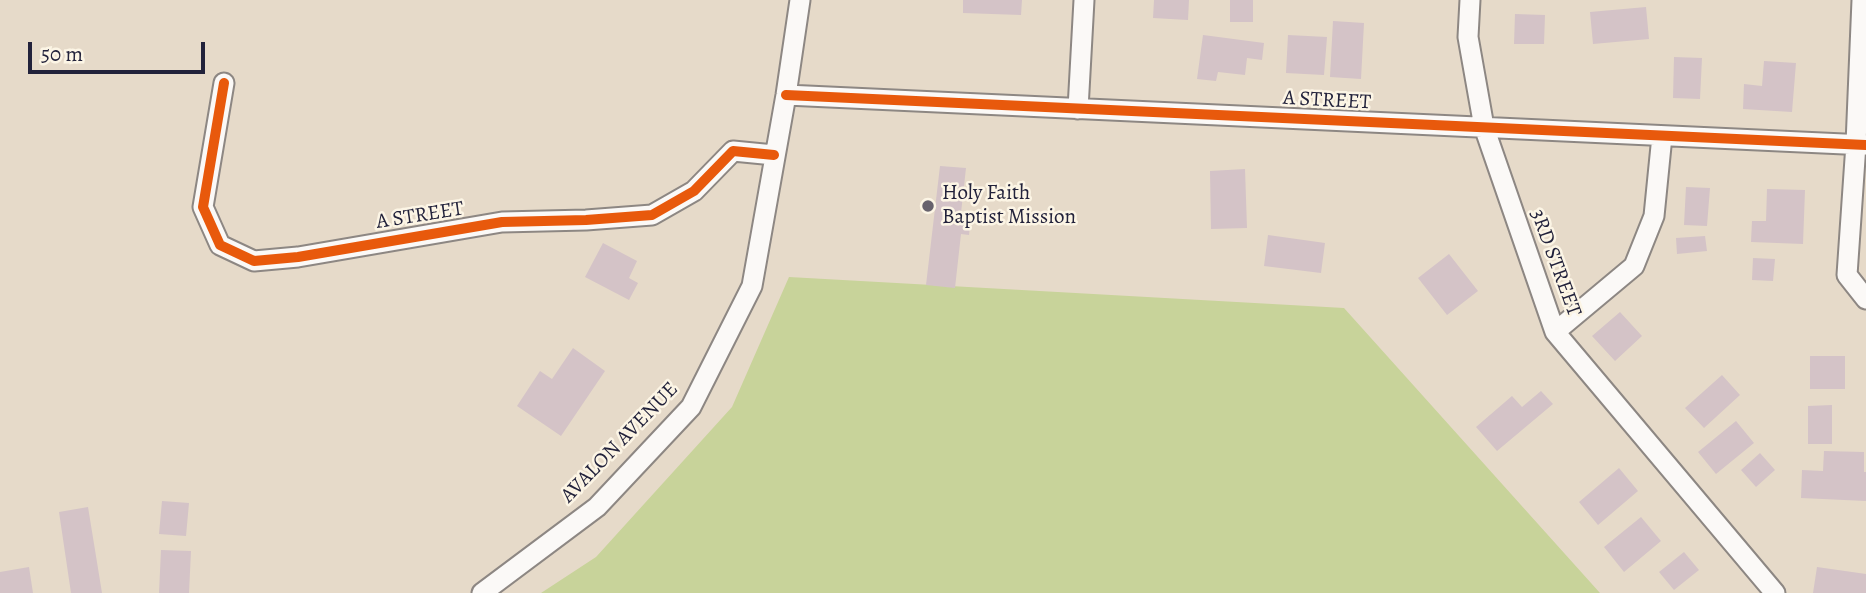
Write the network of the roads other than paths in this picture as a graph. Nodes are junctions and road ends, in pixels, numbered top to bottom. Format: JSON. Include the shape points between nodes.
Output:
{"nodes":[{"id":1,"x":800,"y":0,"type":"edge"},
{"id":2,"x":1084,"y":0,"type":"edge"},
{"id":3,"x":1470,"y":0,"type":"edge"},
{"id":4,"x":1862,"y":0,"type":"edge"},
{"id":5,"x":224,"y":83,"type":"dead end"},
{"id":6,"x":786,"y":95,"type":"junction"},
{"id":7,"x":1077,"y":108,"type":"junction"},
{"id":8,"x":1484,"y":127,"type":"junction"},
{"id":9,"x":1662,"y":136,"type":"junction"},
{"id":10,"x":1861,"y":145,"type":"edge"},
{"id":11,"x":774,"y":155,"type":"junction"},
{"id":12,"x":1866,"y":299,"type":"edge"},
{"id":13,"x":1555,"y":332,"type":"junction"},
{"id":14,"x":482,"y":593,"type":"edge"},
{"id":15,"x":1774,"y":593,"type":"edge"}],
"edges":[{"from":1,"to":6,"type":"street","name":"AVALON AVENUE"},
{"from":2,"to":7,"type":"street"},
{"from":3,"to":8,"type":"street","name":"3RD STREET","via":[[1468,37]]},
{"from":4,"to":10,"type":"street"},
{"from":5,"to":11,"type":"street","name":"A STREET","via":[[203,207],[220,245],[254,261],[502,222],[652,215],[694,191],[733,151]]},
{"from":6,"to":7,"type":"street","name":"A STREET"},
{"from":6,"to":11,"type":"street","name":"AVALON AVENUE"},
{"from":7,"to":8,"type":"street","name":"A STREET"},
{"from":8,"to":9,"type":"street","name":"A STREET"},
{"from":8,"to":13,"type":"street","name":"3RD STREET"},
{"from":9,"to":10,"type":"street","name":"A STREET"},
{"from":9,"to":13,"type":"street","via":[[1654,216],[1634,266]]},
{"from":10,"to":12,"type":"street","via":[[1847,275]]},
{"from":11,"to":14,"type":"street","name":"AVALON AVENUE","via":[[752,286],[691,407],[597,507]]},
{"from":13,"to":15,"type":"street","name":"3RD STREET"}]}
